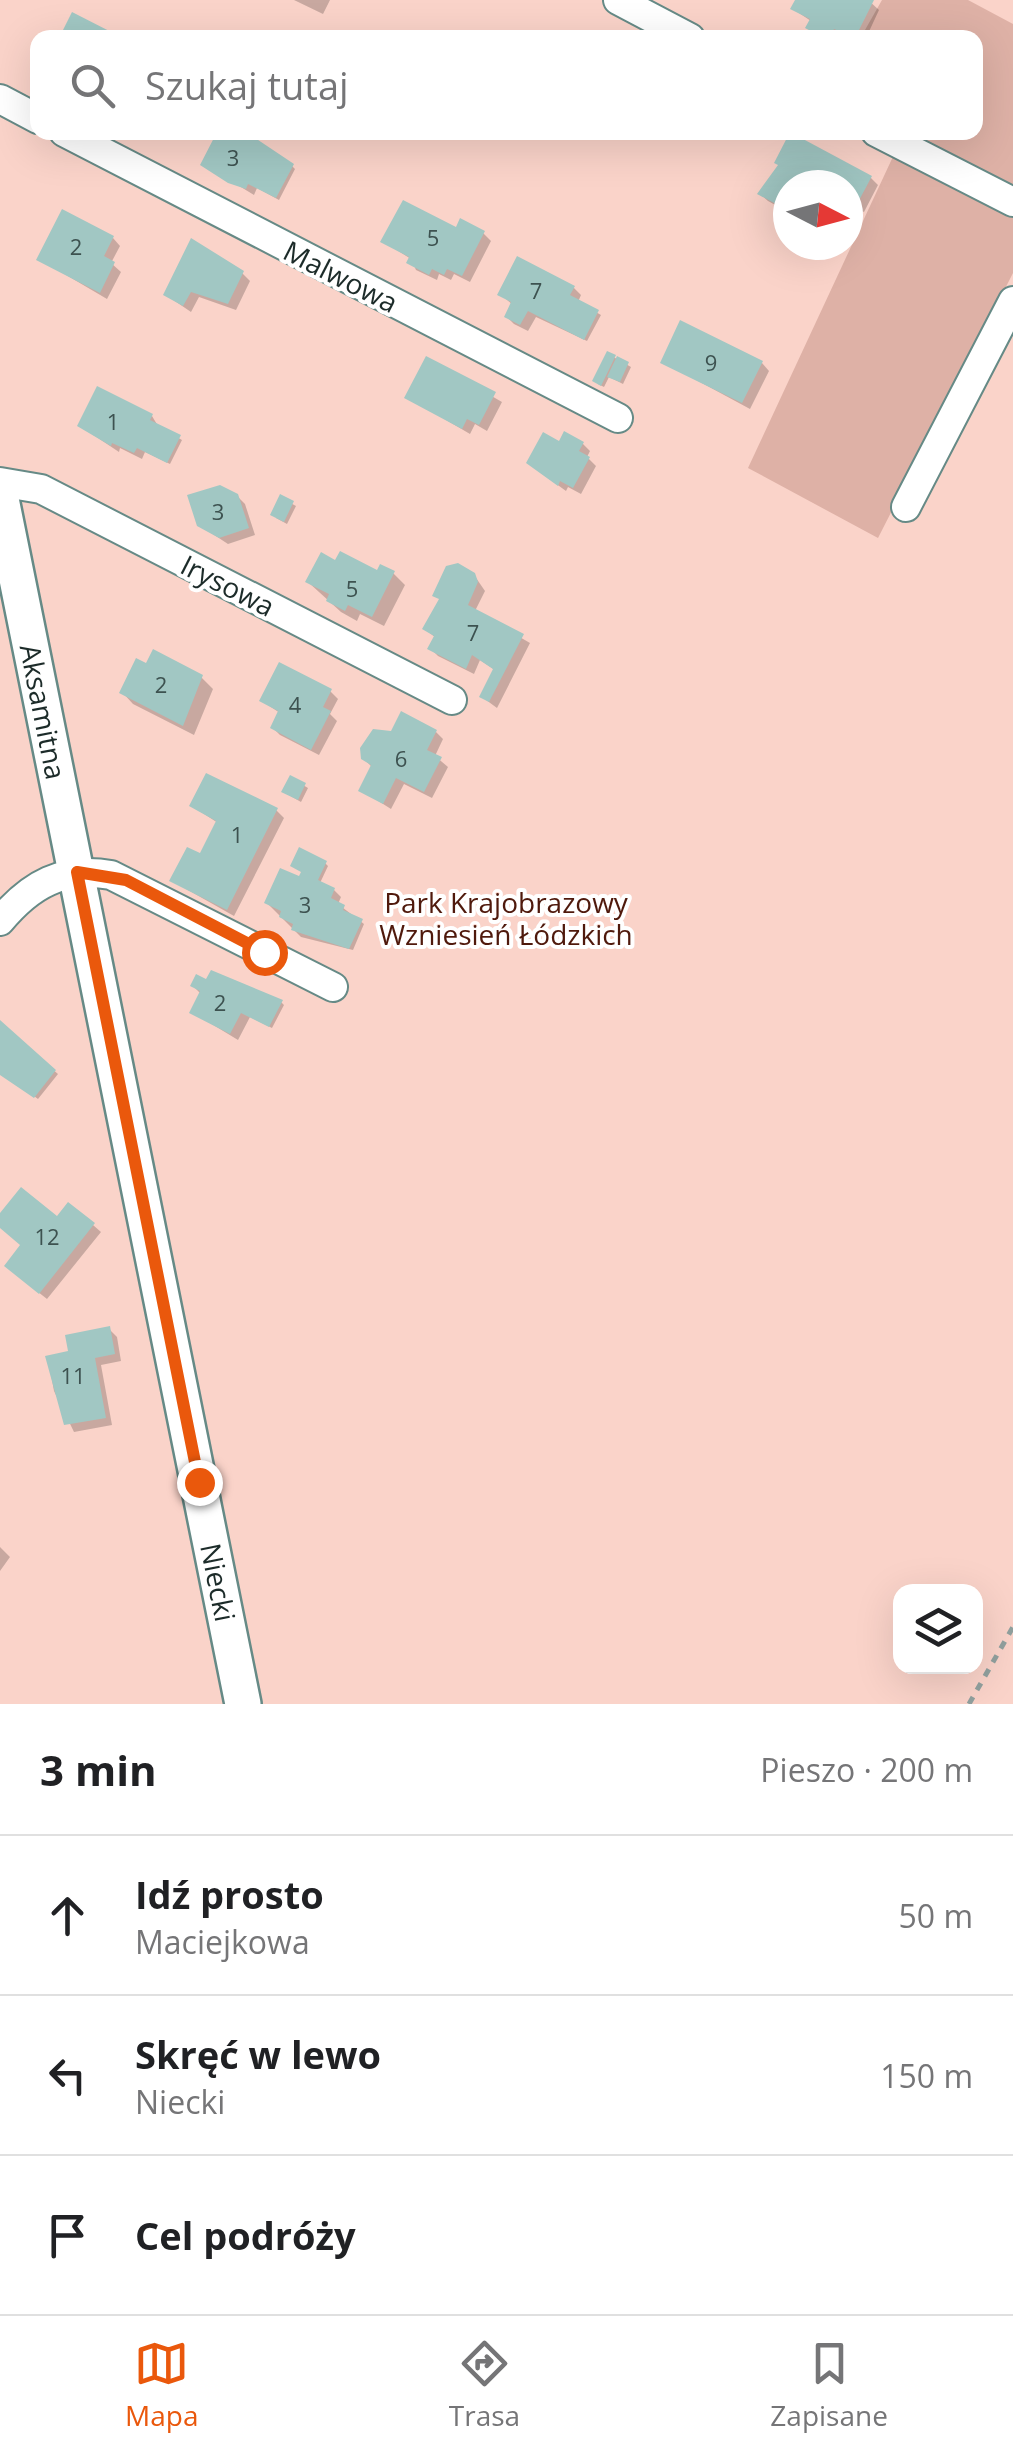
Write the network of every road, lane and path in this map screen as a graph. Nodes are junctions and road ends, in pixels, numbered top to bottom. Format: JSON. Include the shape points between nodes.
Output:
{"nodes":[{"id":1,"x":618,"y":0,"type":"edge"},
{"id":2,"x":675,"y":30,"type":"edge"},
{"id":3,"x":0,"y":99,"type":"edge"},
{"id":4,"x":30,"y":114,"type":"edge"},
{"id":5,"x":79,"y":140,"type":"edge"},
{"id":6,"x":892,"y":140,"type":"edge"},
{"id":7,"x":1013,"y":202,"type":"edge"},
{"id":8,"x":1013,"y":300,"type":"edge"},
{"id":9,"x":618,"y":418,"type":"dead end"},
{"id":10,"x":0,"y":482,"type":"edge"},
{"id":11,"x":0,"y":494,"type":"edge"},
{"id":12,"x":906,"y":506,"type":"dead end"},
{"id":13,"x":452,"y":700,"type":"dead end"},
{"id":14,"x":77,"y":872,"type":"junction"},
{"id":15,"x":0,"y":921,"type":"edge"},
{"id":16,"x":333,"y":987,"type":"dead end"},
{"id":17,"x":1013,"y":1627,"type":"edge"},
{"id":18,"x":243,"y":1704,"type":"edge"},
{"id":19,"x":969,"y":1704,"type":"edge"}],
"edges":[{"from":1,"to":2,"type":"street"},
{"from":3,"to":4,"type":"street"},
{"from":5,"to":9,"type":"street","name":"Malwowa"},
{"from":6,"to":7,"type":"street"},
{"from":8,"to":12,"type":"street"},
{"from":10,"to":13,"type":"street","name":"Irysowa","via":[[41,489]]},
{"from":11,"to":14,"type":"street","name":"Aksamitna"},
{"from":14,"to":15,"type":"street","via":[[33,887]]},
{"from":14,"to":16,"type":"street","via":[[126,880]]},
{"from":14,"to":18,"type":"street","name":"Niecki"},
{"from":17,"to":19,"type":"path"}]}
